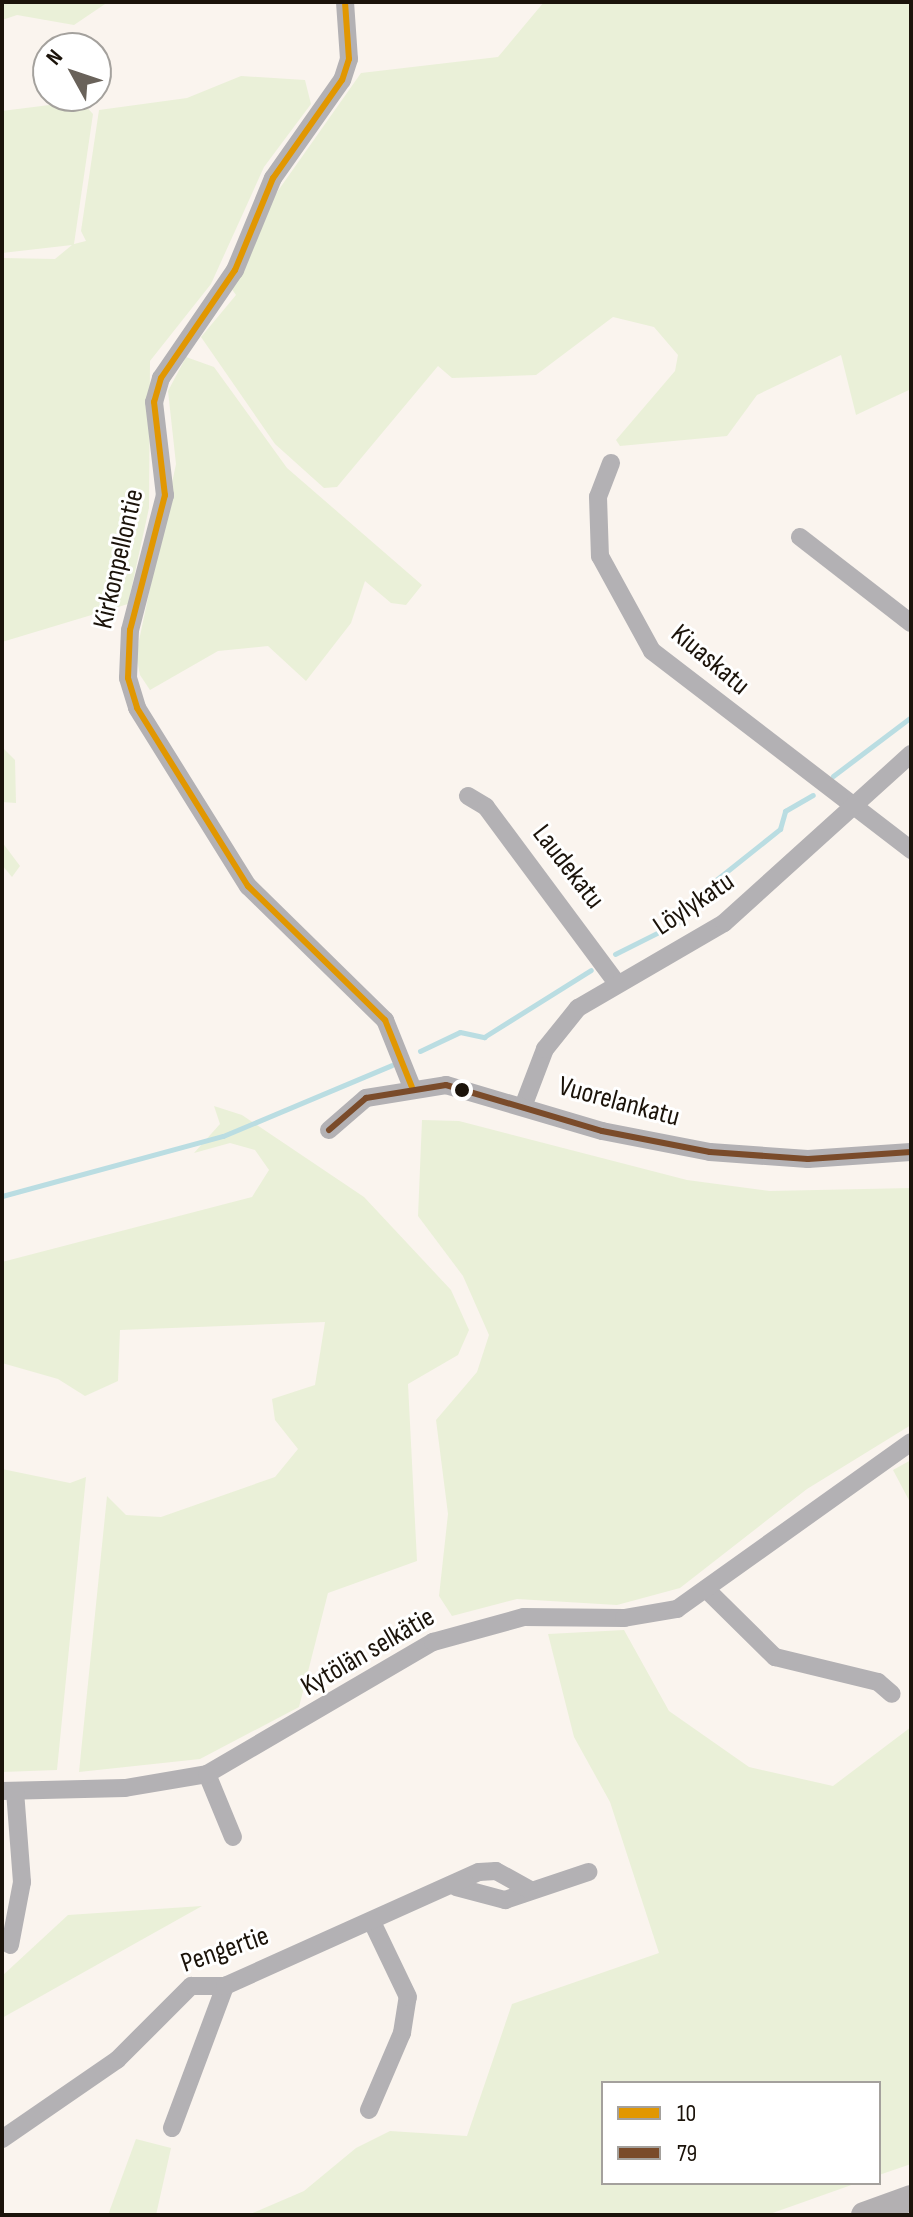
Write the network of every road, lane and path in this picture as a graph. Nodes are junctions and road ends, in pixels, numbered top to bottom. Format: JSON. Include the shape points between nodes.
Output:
{"nodes":[{"id":1,"x":345,"y":2,"type":"edge"},
{"id":2,"x":611,"y":463,"type":"dead end"},
{"id":3,"x":800,"y":537,"type":"dead end"},
{"id":4,"x":911,"y":623,"type":"edge"},
{"id":5,"x":911,"y":754,"type":"edge"},
{"id":6,"x":468,"y":796,"type":"dead end"},
{"id":7,"x":854,"y":808,"type":"junction"},
{"id":8,"x":911,"y":850,"type":"edge"},
{"id":9,"x":615,"y":981,"type":"junction"},
{"id":10,"x":412,"y":1087,"type":"junction"},
{"id":11,"x":524,"y":1104,"type":"junction"},
{"id":12,"x":329,"y":1130,"type":"dead end"},
{"id":13,"x":911,"y":1152,"type":"edge"},
{"id":14,"x":911,"y":1442,"type":"edge"},
{"id":15,"x":709,"y":1592,"type":"junction"},
{"id":16,"x":892,"y":1694,"type":"dead end"},
{"id":17,"x":207,"y":1774,"type":"junction"},
{"id":18,"x":9,"y":1791,"type":"edge"},
{"id":19,"x":233,"y":1837,"type":"dead end"},
{"id":20,"x":588,"y":1872,"type":"dead end"},
{"id":21,"x":456,"y":1887,"type":"junction"},
{"id":22,"x":529,"y":1889,"type":"junction"},
{"id":23,"x":372,"y":1922,"type":"junction"},
{"id":24,"x":10,"y":1945,"type":"dead end"},
{"id":25,"x":225,"y":1986,"type":"junction"},
{"id":26,"x":369,"y":2110,"type":"dead end"},
{"id":27,"x":172,"y":2128,"type":"dead end"},
{"id":28,"x":2,"y":2139,"type":"edge"},
{"id":29,"x":911,"y":2198,"type":"edge"},
{"id":30,"x":864,"y":2215,"type":"edge"}],
"edges":[{"from":1,"to":10,"type":"street","name":"Kirkonpellontie","via":[[349,59],[342,80],[273,178],[235,270],[161,378],[154,402],[165,495],[130,630],[128,678],[137,708],[248,886],[385,1020]]},
{"from":2,"to":7,"type":"street","name":"Kiuaskatu","via":[[598,497],[600,556],[642,637],[668,666]]},
{"from":3,"to":4,"type":"street"},
{"from":5,"to":7,"type":"street","name":"Löylykatu"},
{"from":6,"to":9,"type":"street","name":"Laudekatu","via":[[486,807]]},
{"from":7,"to":8,"type":"street","name":"Kiuaskatu"},
{"from":7,"to":9,"type":"street","name":"Löylykatu","via":[[724,923]]},
{"from":9,"to":11,"type":"street","name":"Löylykatu","via":[[560,1028]]},
{"from":10,"to":11,"type":"street","name":"Vuorelankatu","via":[[446,1085]]},
{"from":10,"to":12,"type":"street","name":"Vuorelankatu","via":[[366,1098]]},
{"from":11,"to":13,"type":"street","name":"Vuorelankatu","via":[[602,1131],[710,1152],[808,1159]]},
{"from":14,"to":15,"type":"street","name":"Kytölän selkätie","via":[[830,1493]]},
{"from":15,"to":16,"type":"street","via":[[775,1657],[878,1682]]},
{"from":15,"to":17,"type":"street","name":"Kytölän selkätie","via":[[651,1616],[524,1617],[433,1642]]},
{"from":17,"to":18,"type":"street","name":"Kytölän selkätie","via":[[125,1788]]},
{"from":17,"to":19,"type":"street"},
{"from":18,"to":24,"type":"street","via":[[22,1882]]},
{"from":20,"to":22,"type":"street"},
{"from":21,"to":22,"type":"street","via":[[493,1900]]},
{"from":21,"to":22,"type":"street","name":"Pengertie","via":[[496,1871]]},
{"from":21,"to":23,"type":"street","name":"Pengertie"},
{"from":23,"to":25,"type":"street","name":"Pengertie"},
{"from":23,"to":26,"type":"street","via":[[408,1997],[402,2033]]},
{"from":25,"to":27,"type":"street"},
{"from":25,"to":28,"type":"street","name":"Pengertie","via":[[191,1986],[117,2060]]},
{"from":29,"to":30,"type":"street"}]}
